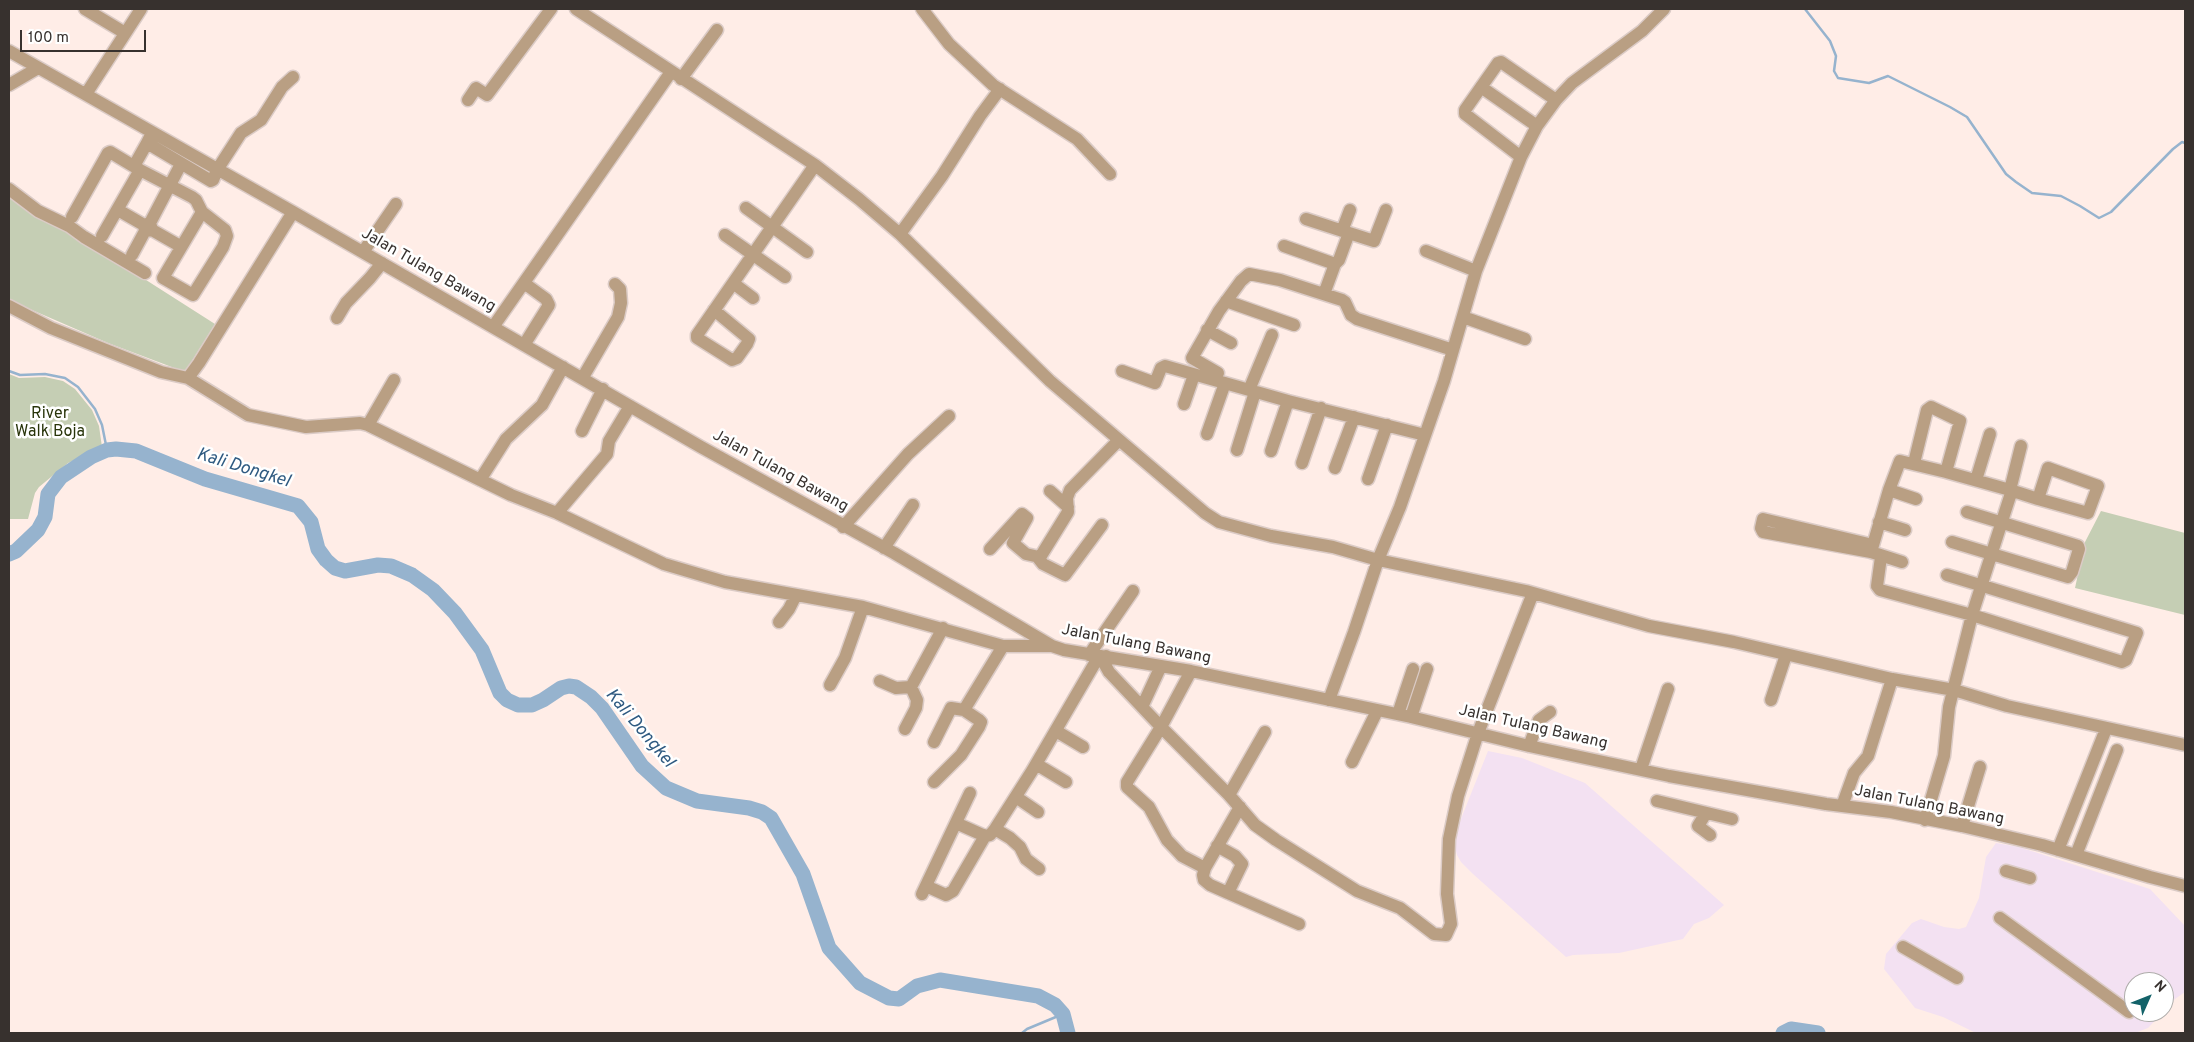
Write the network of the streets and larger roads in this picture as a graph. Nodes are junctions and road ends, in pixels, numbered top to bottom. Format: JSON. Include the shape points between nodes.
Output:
{"nodes":[{"id":1,"x":85,"y":9,"type":"edge"},
{"id":2,"x":141,"y":9,"type":"edge"},
{"id":3,"x":551,"y":9,"type":"edge"},
{"id":4,"x":576,"y":9,"type":"edge"},
{"id":5,"x":922,"y":9,"type":"edge"},
{"id":6,"x":1664,"y":9,"type":"edge"},
{"id":7,"x":717,"y":30,"type":"dead end"},
{"id":8,"x":124,"y":33,"type":"junction"},
{"id":9,"x":9,"y":52,"type":"edge"},
{"id":10,"x":38,"y":68,"type":"junction"},
{"id":11,"x":676,"y":76,"type":"junction"},
{"id":12,"x":293,"y":77,"type":"dead end"},
{"id":13,"x":9,"y":85,"type":"edge"},
{"id":14,"x":1481,"y":87,"type":"junction"},
{"id":15,"x":1000,"y":89,"type":"junction"},
{"id":16,"x":86,"y":94,"type":"junction"},
{"id":17,"x":468,"y":100,"type":"dead end"},
{"id":18,"x":1556,"y":100,"type":"junction"},
{"id":19,"x":1537,"y":126,"type":"junction"},
{"id":20,"x":150,"y":138,"type":"junction"},
{"id":21,"x":1521,"y":157,"type":"junction"},
{"id":22,"x":181,"y":164,"type":"junction"},
{"id":23,"x":815,"y":165,"type":"junction"},
{"id":24,"x":137,"y":168,"type":"junction"},
{"id":25,"x":217,"y":170,"type":"junction"},
{"id":26,"x":1110,"y":174,"type":"dead end"},
{"id":27,"x":171,"y":186,"type":"junction"},
{"id":28,"x":9,"y":189,"type":"edge"},
{"id":29,"x":396,"y":204,"type":"dead end"},
{"id":30,"x":746,"y":208,"type":"dead end"},
{"id":31,"x":118,"y":210,"type":"junction"},
{"id":32,"x":1350,"y":210,"type":"dead end"},
{"id":33,"x":1386,"y":210,"type":"dead end"},
{"id":34,"x":202,"y":212,"type":"junction"},
{"id":35,"x":293,"y":212,"type":"junction"},
{"id":36,"x":72,"y":217,"type":"dead end"},
{"id":37,"x":1306,"y":219,"type":"dead end"},
{"id":38,"x":772,"y":226,"type":"junction"},
{"id":39,"x":148,"y":227,"type":"junction"},
{"id":40,"x":1345,"y":232,"type":"junction"},
{"id":41,"x":900,"y":234,"type":"junction"},
{"id":42,"x":725,"y":235,"type":"dead end"},
{"id":43,"x":102,"y":236,"type":"dead end"},
{"id":44,"x":180,"y":246,"type":"junction"},
{"id":45,"x":1284,"y":246,"type":"dead end"},
{"id":46,"x":1426,"y":251,"type":"dead end"},
{"id":47,"x":363,"y":252,"type":"junction"},
{"id":48,"x":807,"y":252,"type":"dead end"},
{"id":49,"x":753,"y":254,"type":"junction"},
{"id":50,"x":132,"y":255,"type":"dead end"},
{"id":51,"x":382,"y":263,"type":"junction"},
{"id":52,"x":1335,"y":264,"type":"junction"},
{"id":53,"x":1476,"y":271,"type":"junction"},
{"id":54,"x":145,"y":273,"type":"dead end"},
{"id":55,"x":785,"y":277,"type":"dead end"},
{"id":56,"x":524,"y":283,"type":"junction"},
{"id":57,"x":733,"y":283,"type":"junction"},
{"id":58,"x":615,"y":284,"type":"dead end"},
{"id":59,"x":1324,"y":294,"type":"junction"},
{"id":60,"x":753,"y":298,"type":"dead end"},
{"id":61,"x":1226,"y":301,"type":"junction"},
{"id":62,"x":9,"y":306,"type":"edge"},
{"id":63,"x":714,"y":310,"type":"junction"},
{"id":64,"x":1463,"y":317,"type":"junction"},
{"id":65,"x":337,"y":318,"type":"dead end"},
{"id":66,"x":1294,"y":325,"type":"dead end"},
{"id":67,"x":493,"y":328,"type":"junction"},
{"id":68,"x":1207,"y":330,"type":"junction"},
{"id":69,"x":1272,"y":334,"type":"dead end"},
{"id":70,"x":1525,"y":339,"type":"dead end"},
{"id":71,"x":1231,"y":342,"type":"dead end"},
{"id":72,"x":524,"y":345,"type":"junction"},
{"id":73,"x":1453,"y":350,"type":"junction"},
{"id":74,"x":563,"y":368,"type":"junction"},
{"id":75,"x":1122,"y":371,"type":"dead end"},
{"id":76,"x":1194,"y":375,"type":"junction"},
{"id":77,"x":188,"y":378,"type":"junction"},
{"id":78,"x":583,"y":378,"type":"junction"},
{"id":79,"x":1221,"y":378,"type":"junction"},
{"id":80,"x":394,"y":380,"type":"dead end"},
{"id":81,"x":603,"y":389,"type":"junction"},
{"id":82,"x":1252,"y":391,"type":"junction"},
{"id":83,"x":1288,"y":401,"type":"junction"},
{"id":84,"x":1184,"y":404,"type":"dead end"},
{"id":85,"x":630,"y":406,"type":"junction"},
{"id":86,"x":1321,"y":408,"type":"junction"},
{"id":87,"x":949,"y":416,"type":"dead end"},
{"id":88,"x":1354,"y":417,"type":"junction"},
{"id":89,"x":368,"y":425,"type":"junction"},
{"id":90,"x":1387,"y":425,"type":"junction"},
{"id":91,"x":582,"y":431,"type":"dead end"},
{"id":92,"x":1207,"y":434,"type":"dead end"},
{"id":93,"x":1990,"y":434,"type":"dead end"},
{"id":94,"x":1425,"y":435,"type":"junction"},
{"id":95,"x":1118,"y":441,"type":"junction"},
{"id":96,"x":2021,"y":446,"type":"dead end"},
{"id":97,"x":1237,"y":450,"type":"dead end"},
{"id":98,"x":1271,"y":451,"type":"dead end"},
{"id":99,"x":1302,"y":463,"type":"dead end"},
{"id":100,"x":1914,"y":463,"type":"junction"},
{"id":101,"x":1335,"y":468,"type":"dead end"},
{"id":102,"x":1946,"y":472,"type":"junction"},
{"id":103,"x":1368,"y":479,"type":"dead end"},
{"id":104,"x":480,"y":480,"type":"junction"},
{"id":105,"x":1976,"y":480,"type":"junction"},
{"id":106,"x":1889,"y":490,"type":"junction"},
{"id":107,"x":2011,"y":490,"type":"junction"},
{"id":108,"x":1050,"y":491,"type":"dead end"},
{"id":109,"x":1916,"y":499,"type":"dead end"},
{"id":110,"x":2038,"y":499,"type":"junction"},
{"id":111,"x":913,"y":505,"type":"dead end"},
{"id":112,"x":1068,"y":507,"type":"junction"},
{"id":113,"x":1967,"y":512,"type":"dead end"},
{"id":114,"x":557,"y":513,"type":"junction"},
{"id":115,"x":1879,"y":522,"type":"junction"},
{"id":116,"x":2002,"y":522,"type":"junction"},
{"id":117,"x":1102,"y":525,"type":"dead end"},
{"id":118,"x":843,"y":526,"type":"junction"},
{"id":119,"x":1905,"y":530,"type":"dead end"},
{"id":120,"x":1952,"y":542,"type":"dead end"},
{"id":121,"x":884,"y":548,"type":"junction"},
{"id":122,"x":990,"y":550,"type":"dead end"},
{"id":123,"x":1875,"y":551,"type":"junction"},
{"id":124,"x":1991,"y":554,"type":"junction"},
{"id":125,"x":1039,"y":557,"type":"junction"},
{"id":126,"x":1378,"y":560,"type":"junction"},
{"id":127,"x":1902,"y":562,"type":"dead end"},
{"id":128,"x":1947,"y":575,"type":"dead end"},
{"id":129,"x":1982,"y":586,"type":"junction"},
{"id":130,"x":1133,"y":591,"type":"dead end"},
{"id":131,"x":1534,"y":593,"type":"junction"},
{"id":132,"x":796,"y":595,"type":"junction"},
{"id":133,"x":863,"y":607,"type":"junction"},
{"id":134,"x":1972,"y":615,"type":"junction"},
{"id":135,"x":779,"y":622,"type":"dead end"},
{"id":136,"x":942,"y":628,"type":"junction"},
{"id":137,"x":1003,"y":646,"type":"junction"},
{"id":138,"x":1052,"y":646,"type":"junction"},
{"id":139,"x":1786,"y":654,"type":"junction"},
{"id":140,"x":1098,"y":656,"type":"junction"},
{"id":141,"x":1161,"y":666,"type":"junction"},
{"id":142,"x":1413,"y":669,"type":"dead end"},
{"id":143,"x":1427,"y":669,"type":"dead end"},
{"id":144,"x":1191,"y":671,"type":"junction"},
{"id":145,"x":1892,"y":679,"type":"junction"},
{"id":146,"x":880,"y":681,"type":"dead end"},
{"id":147,"x":830,"y":685,"type":"dead end"},
{"id":148,"x":911,"y":687,"type":"junction"},
{"id":149,"x":1668,"y":689,"type":"dead end"},
{"id":150,"x":1954,"y":690,"type":"junction"},
{"id":151,"x":1329,"y":700,"type":"junction"},
{"id":152,"x":1771,"y":700,"type":"dead end"},
{"id":153,"x":1142,"y":707,"type":"junction"},
{"id":154,"x":964,"y":710,"type":"junction"},
{"id":155,"x":1377,"y":711,"type":"junction"},
{"id":156,"x":1550,"y":712,"type":"dead end"},
{"id":157,"x":1405,"y":716,"type":"junction"},
{"id":158,"x":1161,"y":727,"type":"junction"},
{"id":159,"x":905,"y":729,"type":"dead end"},
{"id":160,"x":2106,"y":729,"type":"junction"},
{"id":161,"x":1056,"y":731,"type":"junction"},
{"id":162,"x":1266,"y":732,"type":"dead end"},
{"id":163,"x":1478,"y":733,"type":"junction"},
{"id":164,"x":934,"y":742,"type":"dead end"},
{"id":165,"x":2185,"y":745,"type":"edge"},
{"id":166,"x":1528,"y":746,"type":"junction"},
{"id":167,"x":1083,"y":747,"type":"dead end"},
{"id":168,"x":2116,"y":750,"type":"dead end"},
{"id":169,"x":1352,"y":762,"type":"dead end"},
{"id":170,"x":1036,"y":764,"type":"junction"},
{"id":171,"x":1980,"y":767,"type":"dead end"},
{"id":172,"x":1641,"y":769,"type":"junction"},
{"id":173,"x":934,"y":782,"type":"dead end"},
{"id":174,"x":1066,"y":782,"type":"dead end"},
{"id":175,"x":970,"y":793,"type":"dead end"},
{"id":176,"x":1229,"y":795,"type":"junction"},
{"id":177,"x":1016,"y":797,"type":"junction"},
{"id":178,"x":1658,"y":801,"type":"dead end"},
{"id":179,"x":1842,"y":806,"type":"junction"},
{"id":180,"x":1240,"y":807,"type":"junction"},
{"id":181,"x":1038,"y":812,"type":"dead end"},
{"id":182,"x":1706,"y":813,"type":"junction"},
{"id":183,"x":1732,"y":819,"type":"dead end"},
{"id":184,"x":1925,"y":820,"type":"junction"},
{"id":185,"x":956,"y":822,"type":"junction"},
{"id":186,"x":1962,"y":826,"type":"junction"},
{"id":187,"x":990,"y":833,"type":"junction"},
{"id":188,"x":1710,"y":835,"type":"dead end"},
{"id":189,"x":1217,"y":846,"type":"junction"},
{"id":190,"x":2058,"y":850,"type":"junction"},
{"id":191,"x":2076,"y":855,"type":"junction"},
{"id":192,"x":1205,"y":868,"type":"junction"},
{"id":193,"x":1039,"y":869,"type":"dead end"},
{"id":194,"x":2006,"y":871,"type":"dead end"},
{"id":195,"x":2030,"y":878,"type":"dead end"},
{"id":196,"x":2185,"y":886,"type":"edge"},
{"id":197,"x":1228,"y":893,"type":"junction"},
{"id":198,"x":2000,"y":918,"type":"dead end"},
{"id":199,"x":1299,"y":924,"type":"dead end"},
{"id":200,"x":1903,"y":947,"type":"dead end"},
{"id":201,"x":1957,"y":978,"type":"dead end"},
{"id":202,"x":2124,"y":1008,"type":"edge"}],
"edges":[{"from":1,"to":8,"type":"street"},
{"from":2,"to":8,"type":"street"},
{"from":3,"to":17,"type":"street","via":[[487,95],[476,88]]},
{"from":4,"to":11,"type":"street"},
{"from":5,"to":15,"type":"street","via":[[949,44]]},
{"from":6,"to":18,"type":"street","via":[[1642,31],[1572,83]]},
{"from":7,"to":11,"type":"street"},
{"from":8,"to":16,"type":"street"},
{"from":9,"to":10,"type":"street","name":"Jalan Tulang Bawang"},
{"from":10,"to":13,"type":"street"},
{"from":10,"to":16,"type":"street","name":"Jalan Tulang Bawang"},
{"from":11,"to":23,"type":"street"},
{"from":11,"to":56,"type":"street"},
{"from":12,"to":25,"type":"street","via":[[282,87],[262,120],[241,134]]},
{"from":14,"to":18,"type":"street","via":[[1498,63],[1504,62]]},
{"from":14,"to":19,"type":"street"},
{"from":14,"to":21,"type":"street","via":[[1465,114]]},
{"from":15,"to":26,"type":"street","via":[[1077,140]]},
{"from":15,"to":41,"type":"street"},
{"from":16,"to":20,"type":"street","name":"Jalan Tulang Bawang","via":[[136,123]]},
{"from":18,"to":19,"type":"street"},
{"from":19,"to":21,"type":"street"},
{"from":20,"to":22,"type":"street"},
{"from":20,"to":24,"type":"street"},
{"from":20,"to":25,"type":"street","name":"Jalan Tulang Bawang"},
{"from":21,"to":53,"type":"street"},
{"from":22,"to":25,"type":"street","via":[[211,181],[216,179]]},
{"from":22,"to":27,"type":"street"},
{"from":23,"to":38,"type":"street"},
{"from":23,"to":41,"type":"street"},
{"from":24,"to":27,"type":"street"},
{"from":24,"to":31,"type":"street"},
{"from":24,"to":36,"type":"street","via":[[113,152],[108,153]]},
{"from":25,"to":35,"type":"street","name":"Jalan Tulang Bawang"},
{"from":27,"to":34,"type":"street","via":[[196,200]]},
{"from":27,"to":39,"type":"street"},
{"from":28,"to":54,"type":"street","via":[[38,211],[69,226]]},
{"from":29,"to":47,"type":"street"},
{"from":30,"to":38,"type":"street"},
{"from":31,"to":39,"type":"street"},
{"from":31,"to":43,"type":"street"},
{"from":32,"to":40,"type":"street"},
{"from":33,"to":40,"type":"street","via":[[1374,241]]},
{"from":34,"to":44,"type":"street"},
{"from":34,"to":44,"type":"street","via":[[225,230],[227,239],[193,295],[163,278]]},
{"from":35,"to":47,"type":"street","name":"Jalan Tulang Bawang"},
{"from":35,"to":77,"type":"street"},
{"from":37,"to":40,"type":"street"},
{"from":38,"to":48,"type":"street"},
{"from":38,"to":49,"type":"street"},
{"from":39,"to":44,"type":"street"},
{"from":39,"to":50,"type":"street"},
{"from":40,"to":52,"type":"street","via":[[1339,260]]},
{"from":41,"to":95,"type":"street","via":[[1027,359]]},
{"from":42,"to":49,"type":"street"},
{"from":45,"to":52,"type":"street"},
{"from":46,"to":53,"type":"street"},
{"from":47,"to":51,"type":"street","name":"Jalan Tulang Bawang"},
{"from":49,"to":55,"type":"street"},
{"from":49,"to":57,"type":"street"},
{"from":51,"to":65,"type":"street"},
{"from":51,"to":67,"type":"street","name":"Jalan Tulang Bawang"},
{"from":52,"to":59,"type":"street"},
{"from":53,"to":64,"type":"street"},
{"from":56,"to":67,"type":"street"},
{"from":56,"to":72,"type":"street","via":[[549,304]]},
{"from":57,"to":60,"type":"street"},
{"from":57,"to":63,"type":"street"},
{"from":58,"to":78,"type":"street","via":[[620,290],[618,317]]},
{"from":59,"to":61,"type":"street","via":[[1249,274]]},
{"from":59,"to":73,"type":"street","via":[[1345,302],[1356,318]]},
{"from":61,"to":66,"type":"street"},
{"from":61,"to":68,"type":"street"},
{"from":62,"to":77,"type":"street","via":[[52,328],[161,372]]},
{"from":63,"to":63,"type":"street","via":[[697,335],[692,334],[730,360],[737,358],[747,344],[747,336]]},
{"from":64,"to":70,"type":"street"},
{"from":64,"to":73,"type":"street"},
{"from":67,"to":72,"type":"street","name":"Jalan Tulang Bawang"},
{"from":68,"to":71,"type":"street"},
{"from":68,"to":79,"type":"street","via":[[1192,358]]},
{"from":69,"to":82,"type":"street"},
{"from":72,"to":74,"type":"street","name":"Jalan Tulang Bawang"},
{"from":73,"to":94,"type":"street"},
{"from":74,"to":78,"type":"street","name":"Jalan Tulang Bawang"},
{"from":74,"to":104,"type":"street","via":[[542,405],[506,439]]},
{"from":75,"to":76,"type":"street","via":[[1155,383],[1165,366]]},
{"from":76,"to":79,"type":"street"},
{"from":76,"to":84,"type":"street"},
{"from":77,"to":89,"type":"street","via":[[248,415],[306,427]]},
{"from":78,"to":81,"type":"street","name":"Jalan Tulang Bawang"},
{"from":79,"to":82,"type":"street"},
{"from":79,"to":92,"type":"street"},
{"from":80,"to":89,"type":"street"},
{"from":81,"to":85,"type":"street","name":"Jalan Tulang Bawang"},
{"from":81,"to":91,"type":"street"},
{"from":82,"to":83,"type":"street"},
{"from":82,"to":97,"type":"street"},
{"from":83,"to":86,"type":"street"},
{"from":83,"to":98,"type":"street"},
{"from":85,"to":114,"type":"street","via":[[609,441],[607,454]]},
{"from":85,"to":118,"type":"street","name":"Jalan Tulang Bawang"},
{"from":86,"to":88,"type":"street"},
{"from":86,"to":99,"type":"street"},
{"from":87,"to":118,"type":"street","via":[[908,454]]},
{"from":88,"to":90,"type":"street"},
{"from":88,"to":101,"type":"street"},
{"from":89,"to":104,"type":"street"},
{"from":90,"to":94,"type":"street"},
{"from":90,"to":103,"type":"street"},
{"from":93,"to":105,"type":"street"},
{"from":94,"to":126,"type":"street"},
{"from":95,"to":112,"type":"street","via":[[1070,490]]},
{"from":95,"to":126,"type":"street","via":[[1219,522]]},
{"from":96,"to":107,"type":"street"},
{"from":100,"to":102,"type":"street"},
{"from":100,"to":102,"type":"street","via":[[1930,407],[1960,421]]},
{"from":100,"to":106,"type":"street","via":[[1900,461]]},
{"from":102,"to":105,"type":"street"},
{"from":104,"to":114,"type":"street"},
{"from":105,"to":107,"type":"street"},
{"from":106,"to":109,"type":"street"},
{"from":106,"to":115,"type":"street"},
{"from":107,"to":110,"type":"street"},
{"from":107,"to":116,"type":"street"},
{"from":108,"to":112,"type":"street"},
{"from":110,"to":110,"type":"street","via":[[2088,513],[2098,486],[2049,462]]},
{"from":111,"to":121,"type":"street"},
{"from":112,"to":125,"type":"street","via":[[1068,512]]},
{"from":113,"to":116,"type":"street"},
{"from":114,"to":132,"type":"street","via":[[664,564],[725,582]]},
{"from":115,"to":119,"type":"street"},
{"from":115,"to":123,"type":"street"},
{"from":116,"to":124,"type":"street"},
{"from":116,"to":124,"type":"street","via":[[2078,546],[2072,572],[2068,577]]},
{"from":117,"to":125,"type":"street","via":[[1065,575],[1043,564]]},
{"from":118,"to":121,"type":"street","name":"Jalan Tulang Bawang"},
{"from":120,"to":124,"type":"street"},
{"from":121,"to":138,"type":"street","name":"Jalan Tulang Bawang"},
{"from":122,"to":125,"type":"street","via":[[1008,540],[1026,554]]},
{"from":123,"to":123,"type":"street","via":[[1762,519],[1763,532]]},
{"from":123,"to":127,"type":"street"},
{"from":123,"to":134,"type":"street","via":[[1880,590]]},
{"from":124,"to":129,"type":"street"},
{"from":126,"to":131,"type":"street"},
{"from":126,"to":151,"type":"street"},
{"from":128,"to":129,"type":"street"},
{"from":129,"to":134,"type":"street"},
{"from":129,"to":134,"type":"street","via":[[2137,632],[2126,660],[2122,662]]},
{"from":130,"to":140,"type":"street"},
{"from":131,"to":139,"type":"street","via":[[1649,626]]},
{"from":131,"to":163,"type":"street"},
{"from":132,"to":133,"type":"street"},
{"from":132,"to":135,"type":"street"},
{"from":133,"to":136,"type":"street"},
{"from":133,"to":147,"type":"street","via":[[845,658]]},
{"from":134,"to":150,"type":"street"},
{"from":136,"to":137,"type":"street"},
{"from":136,"to":148,"type":"street"},
{"from":137,"to":138,"type":"street"},
{"from":137,"to":154,"type":"street"},
{"from":138,"to":140,"type":"street","name":"Jalan Tulang Bawang"},
{"from":139,"to":145,"type":"street"},
{"from":139,"to":152,"type":"street"},
{"from":140,"to":141,"type":"street","name":"Jalan Tulang Bawang"},
{"from":140,"to":153,"type":"street"},
{"from":140,"to":161,"type":"street"},
{"from":141,"to":144,"type":"street","name":"Jalan Tulang Bawang"},
{"from":141,"to":153,"type":"street"},
{"from":142,"to":157,"type":"street"},
{"from":143,"to":157,"type":"street"},
{"from":144,"to":151,"type":"street","name":"Jalan Tulang Bawang"},
{"from":144,"to":158,"type":"street"},
{"from":145,"to":150,"type":"street"},
{"from":145,"to":179,"type":"street","via":[[1868,756],[1854,773]]},
{"from":146,"to":148,"type":"street","via":[[896,688]]},
{"from":148,"to":159,"type":"street","via":[[917,700],[916,708]]},
{"from":149,"to":172,"type":"street"},
{"from":150,"to":160,"type":"street"},
{"from":150,"to":184,"type":"street","via":[[1949,706],[1944,756]]},
{"from":151,"to":155,"type":"street","name":"Jalan Tulang Bawang"},
{"from":153,"to":158,"type":"street"},
{"from":154,"to":164,"type":"street","via":[[951,708]]},
{"from":154,"to":173,"type":"street","via":[[981,722],[980,727],[961,755]]},
{"from":155,"to":157,"type":"street","name":"Jalan Tulang Bawang"},
{"from":155,"to":169,"type":"street"},
{"from":156,"to":166,"type":"street","via":[[1539,720]]},
{"from":157,"to":163,"type":"street","name":"Jalan Tulang Bawang"},
{"from":158,"to":176,"type":"street"},
{"from":158,"to":192,"type":"street","via":[[1126,782],[1127,787],[1149,807],[1167,840],[1182,856]]},
{"from":160,"to":165,"type":"street"},
{"from":160,"to":190,"type":"street"},
{"from":161,"to":167,"type":"street"},
{"from":161,"to":170,"type":"street"},
{"from":162,"to":176,"type":"street"},
{"from":163,"to":166,"type":"street","name":"Jalan Tulang Bawang"},
{"from":163,"to":180,"type":"street","via":[[1458,796],[1449,839],[1447,894],[1451,924],[1446,935],[1434,934],[1400,908],[1357,891],[1255,825]]},
{"from":166,"to":172,"type":"street","name":"Jalan Tulang Bawang"},
{"from":168,"to":191,"type":"street"},
{"from":170,"to":174,"type":"street"},
{"from":170,"to":177,"type":"street"},
{"from":171,"to":186,"type":"street"},
{"from":172,"to":179,"type":"street","name":"Jalan Tulang Bawang"},
{"from":175,"to":185,"type":"street"},
{"from":176,"to":180,"type":"street"},
{"from":177,"to":181,"type":"street"},
{"from":177,"to":187,"type":"street"},
{"from":178,"to":182,"type":"street"},
{"from":179,"to":184,"type":"street","name":"Jalan Tulang Bawang"},
{"from":180,"to":189,"type":"street"},
{"from":182,"to":183,"type":"street"},
{"from":182,"to":188,"type":"street","via":[[1698,826]]},
{"from":184,"to":186,"type":"street","name":"Jalan Tulang Bawang"},
{"from":185,"to":187,"type":"street"},
{"from":185,"to":187,"type":"street","via":[[924,890],[946,895],[953,891]]},
{"from":186,"to":190,"type":"street","name":"Jalan Tulang Bawang"},
{"from":187,"to":193,"type":"street","via":[[1010,838],[1026,859]]},
{"from":189,"to":192,"type":"street"},
{"from":189,"to":197,"type":"street","via":[[1242,864]]},
{"from":190,"to":191,"type":"street","name":"Jalan Tulang Bawang"},
{"from":191,"to":196,"type":"street","name":"Jalan Tulang Bawang"},
{"from":192,"to":197,"type":"street","via":[[1204,880]]},
{"from":194,"to":195,"type":"street"},
{"from":197,"to":199,"type":"street"},
{"from":198,"to":202,"type":"street"},
{"from":200,"to":201,"type":"street"}]}
